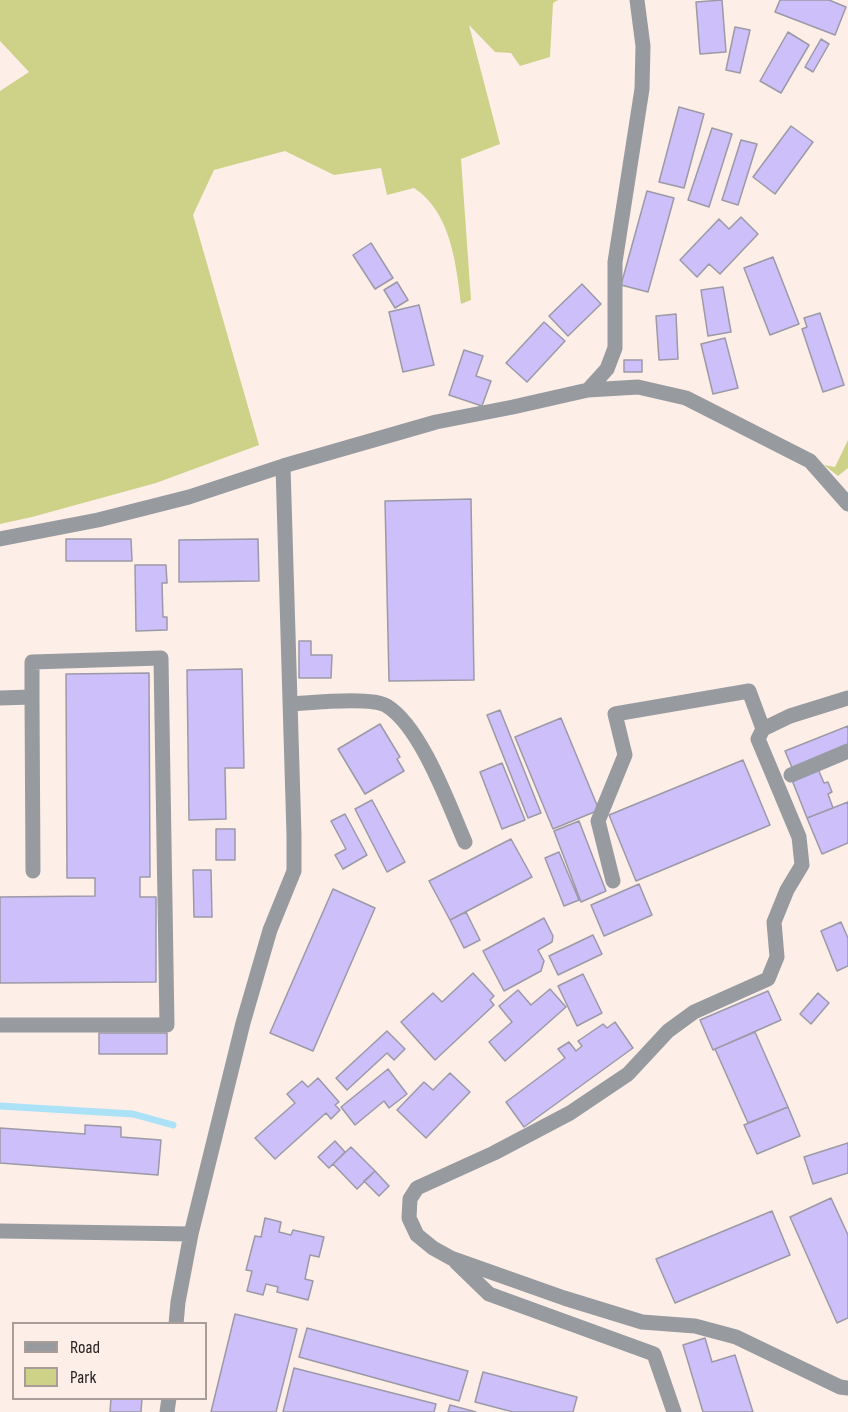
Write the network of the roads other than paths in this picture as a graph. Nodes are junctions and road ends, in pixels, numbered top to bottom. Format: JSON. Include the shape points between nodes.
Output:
{"nodes":[{"id":1,"x":637,"y":0,"type":"edge"},
{"id":2,"x":588,"y":390,"type":"junction"},
{"id":3,"x":283,"y":466,"type":"junction"},
{"id":4,"x":848,"y":504,"type":"edge"},
{"id":5,"x":0,"y":539,"type":"edge"},
{"id":6,"x":32,"y":697,"type":"junction"},
{"id":7,"x":0,"y":698,"type":"edge"},
{"id":8,"x":848,"y":698,"type":"edge"},
{"id":9,"x":291,"y":704,"type":"junction"},
{"id":10,"x":763,"y":729,"type":"junction"},
{"id":11,"x":848,"y":751,"type":"edge"},
{"id":12,"x":790,"y":775,"type":"dead end"},
{"id":13,"x":465,"y":842,"type":"dead end"},
{"id":14,"x":33,"y":871,"type":"dead end"},
{"id":15,"x":613,"y":881,"type":"dead end"},
{"id":16,"x":0,"y":1025,"type":"edge"},
{"id":17,"x":0,"y":1231,"type":"edge"},
{"id":18,"x":191,"y":1234,"type":"junction"},
{"id":19,"x":451,"y":1258,"type":"junction"},
{"id":20,"x":176,"y":1322,"type":"edge"},
{"id":21,"x":848,"y":1388,"type":"edge"},
{"id":22,"x":675,"y":1412,"type":"edge"}],
"edges":[{"from":1,"to":2,"type":"street","via":[[643,46],[642,89],[615,262],[615,348],[607,369]]},
{"from":2,"to":3,"type":"street","via":[[436,422]]},
{"from":2,"to":4,"type":"street","via":[[638,387],[686,398],[810,461]]},
{"from":3,"to":5,"type":"street","via":[[189,498]]},
{"from":3,"to":9,"type":"street"},
{"from":6,"to":7,"type":"street"},
{"from":6,"to":14,"type":"street"},
{"from":6,"to":16,"type":"street","via":[[32,662],[161,658],[167,1026]]},
{"from":8,"to":10,"type":"street"},
{"from":9,"to":13,"type":"street","via":[[358,701],[386,705],[408,726],[435,772]]},
{"from":9,"to":18,"type":"street","via":[[294,871],[270,930],[243,1023]]},
{"from":10,"to":15,"type":"street","via":[[749,691],[615,714],[625,755],[598,821]]},
{"from":10,"to":19,"type":"street","via":[[758,739],[799,837],[802,865],[774,922],[777,957],[768,979],[694,1012],[668,1031],[628,1074],[570,1113],[417,1188],[410,1199],[410,1218],[417,1234]]},
{"from":11,"to":12,"type":"street"},
{"from":17,"to":18,"type":"street"},
{"from":18,"to":20,"type":"street"},
{"from":19,"to":21,"type":"street","via":[[642,1322],[695,1326],[736,1337]]},
{"from":19,"to":22,"type":"street","via":[[489,1294],[654,1354]]}]}
